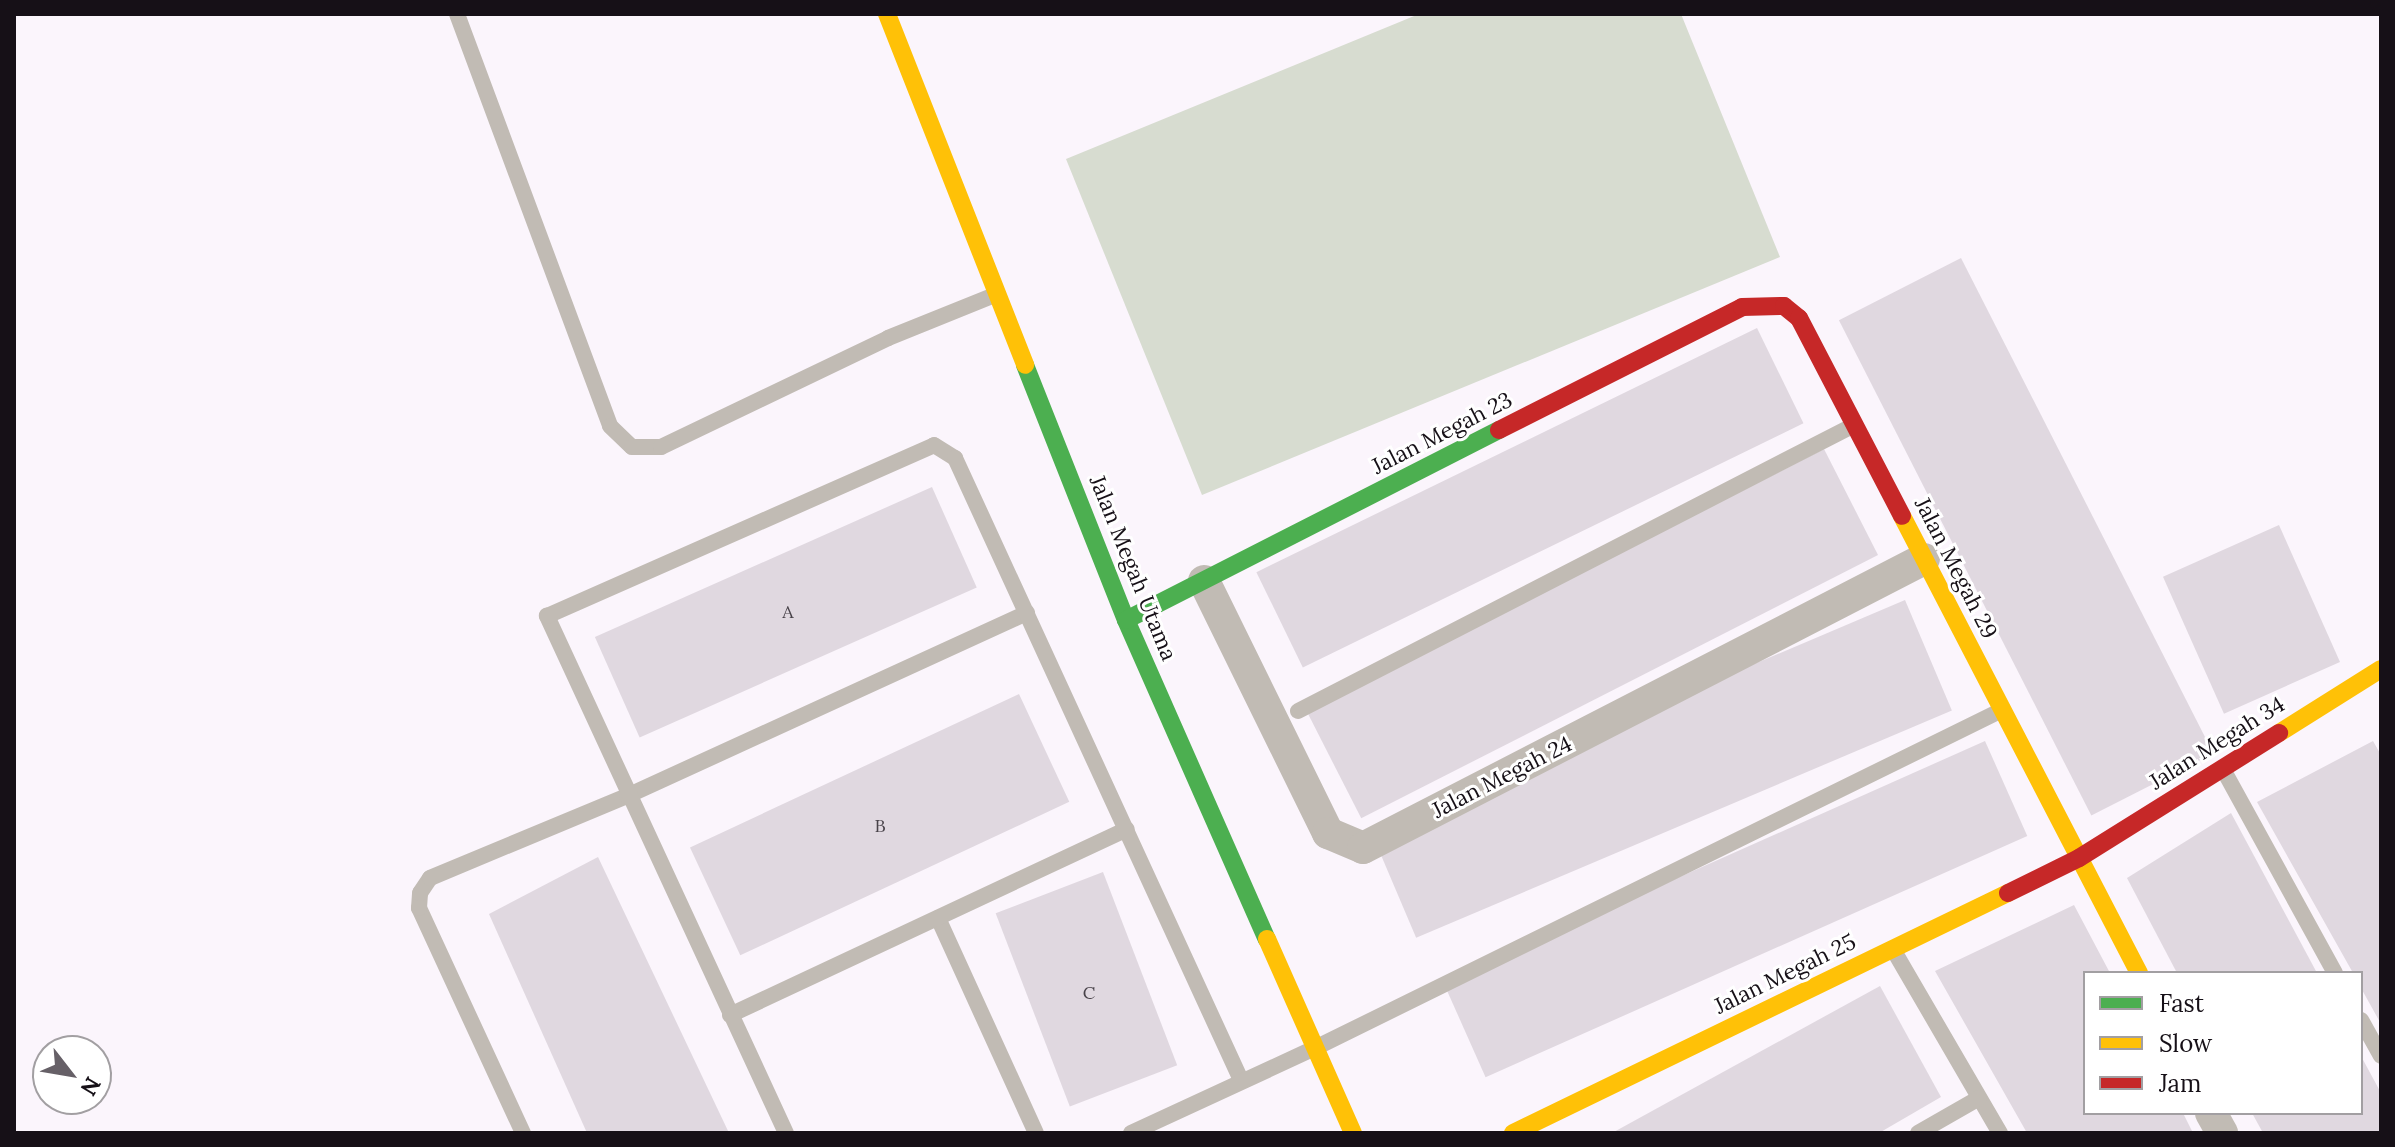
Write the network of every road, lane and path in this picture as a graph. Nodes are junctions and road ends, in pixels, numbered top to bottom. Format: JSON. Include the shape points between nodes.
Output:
{"nodes":[{"id":1,"x":457,"y":14,"type":"edge"},
{"id":2,"x":887,"y":14,"type":"edge"},
{"id":3,"x":999,"y":294,"type":"junction"},
{"id":4,"x":1784,"y":306,"type":"joint"},
{"id":5,"x":1854,"y":425,"type":"junction"},
{"id":6,"x":1924,"y":559,"type":"junction"},
{"id":7,"x":1204,"y":581,"type":"junction"},
{"id":8,"x":1027,"y":613,"type":"junction"},
{"id":9,"x":1126,"y":620,"type":"junction"},
{"id":10,"x":2378,"y":679,"type":"edge"},
{"id":11,"x":2002,"y":710,"type":"junction"},
{"id":12,"x":1298,"y":711,"type":"dead end"},
{"id":13,"x":2222,"y":768,"type":"junction"},
{"id":14,"x":627,"y":796,"type":"junction"},
{"id":15,"x":1127,"y":829,"type":"junction"},
{"id":16,"x":2079,"y":858,"type":"junction"},
{"id":17,"x":938,"y":918,"type":"junction"},
{"id":18,"x":1892,"y":949,"type":"junction"},
{"id":19,"x":2138,"y":971,"type":"edge"},
{"id":20,"x":2334,"y":971,"type":"edge"},
{"id":21,"x":730,"y":1015,"type":"junction"},
{"id":22,"x":2363,"y":1024,"type":"edge"},
{"id":23,"x":1315,"y":1048,"type":"junction"},
{"id":24,"x":2381,"y":1056,"type":"edge"},
{"id":25,"x":1241,"y":1080,"type":"junction"},
{"id":26,"x":1979,"y":1098,"type":"junction"},
{"id":27,"x":2212,"y":1115,"type":"edge"},
{"id":28,"x":523,"y":1133,"type":"edge"},
{"id":29,"x":786,"y":1133,"type":"edge"},
{"id":30,"x":1036,"y":1133,"type":"edge"},
{"id":31,"x":1131,"y":1133,"type":"edge"},
{"id":32,"x":1353,"y":1133,"type":"edge"},
{"id":33,"x":1513,"y":1133,"type":"edge"},
{"id":34,"x":1918,"y":1133,"type":"edge"},
{"id":35,"x":2000,"y":1133,"type":"edge"},
{"id":36,"x":2222,"y":1133,"type":"edge"}],
"edges":[{"from":1,"to":3,"type":"lane","via":[[610,426],[632,447],[661,447],[888,338]]},
{"from":2,"to":3,"type":"street","name":"Jalan Megah Utama"},
{"from":3,"to":9,"type":"street","name":"Jalan Megah Utama"},
{"from":4,"to":5,"type":"street","name":"Jalan Megah 29","via":[[1799,318]]},
{"from":4,"to":7,"type":"street","name":"Jalan Megah 23","via":[[1742,307]]},
{"from":5,"to":6,"type":"street","name":"Jalan Megah 29"},
{"from":5,"to":12,"type":"lane"},
{"from":6,"to":7,"type":"street","name":"Jalan Megah 24","via":[[1363,848],[1328,833]]},
{"from":6,"to":11,"type":"street","name":"Jalan Megah 29"},
{"from":7,"to":9,"type":"street","name":"Jalan Megah 23"},
{"from":8,"to":14,"type":"lane"},
{"from":8,"to":14,"type":"lane","via":[[955,458],[934,445],[547,616]]},
{"from":8,"to":15,"type":"lane"},
{"from":9,"to":23,"type":"street","name":"Jalan Megah Utama"},
{"from":10,"to":13,"type":"street","name":"Jalan Megah 34"},
{"from":11,"to":16,"type":"street","name":"Jalan Megah 29"},
{"from":11,"to":23,"type":"lane"},
{"from":13,"to":16,"type":"street","name":"Jalan Megah 34"},
{"from":13,"to":20,"type":"lane"},
{"from":14,"to":21,"type":"lane"},
{"from":14,"to":28,"type":"lane","via":[[430,878],[420,893],[419,908]]},
{"from":15,"to":17,"type":"lane"},
{"from":15,"to":25,"type":"lane"},
{"from":16,"to":18,"type":"street","name":"Jalan Megah 25"},
{"from":16,"to":19,"type":"street","name":"Jalan Megah 29"},
{"from":17,"to":21,"type":"lane"},
{"from":17,"to":30,"type":"lane"},
{"from":18,"to":26,"type":"lane"},
{"from":18,"to":33,"type":"street","name":"Jalan Megah 25"},
{"from":21,"to":29,"type":"lane"},
{"from":22,"to":24,"type":"lane"},
{"from":23,"to":25,"type":"lane"},
{"from":23,"to":32,"type":"street","name":"Jalan Megah Utama"},
{"from":25,"to":31,"type":"lane"},
{"from":26,"to":34,"type":"lane"},
{"from":26,"to":35,"type":"lane"},
{"from":27,"to":36,"type":"street"}]}
